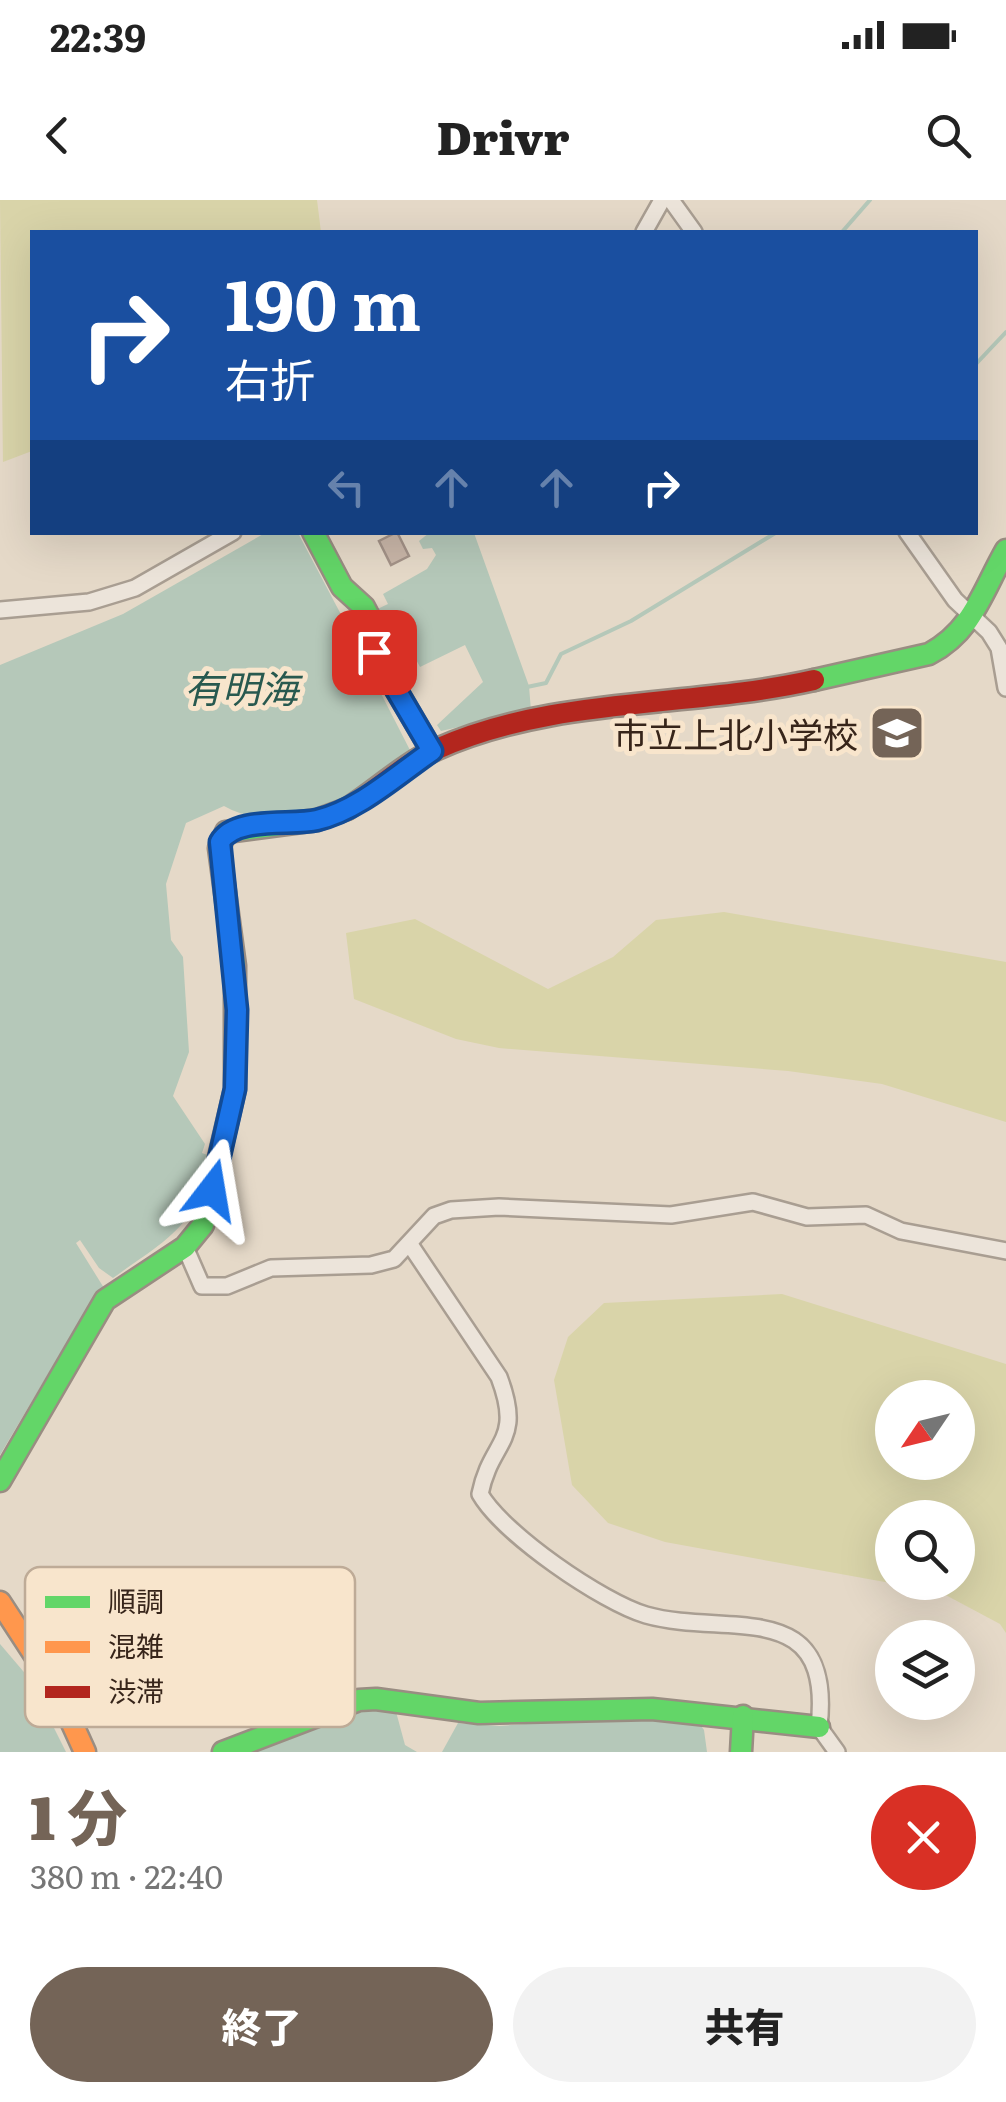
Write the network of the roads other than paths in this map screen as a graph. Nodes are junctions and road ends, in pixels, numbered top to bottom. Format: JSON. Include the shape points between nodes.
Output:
{"nodes":[{"id":1,"x":662,"y":200,"type":"edge"},
{"id":2,"x":672,"y":200,"type":"edge"},
{"id":3,"x":645,"y":230,"type":"edge"},
{"id":4,"x":693,"y":230,"type":"edge"},
{"id":5,"x":229,"y":535,"type":"edge"},
{"id":6,"x":315,"y":535,"type":"edge"},
{"id":7,"x":909,"y":535,"type":"edge"},
{"id":8,"x":1006,"y":550,"type":"edge"},
{"id":9,"x":0,"y":610,"type":"edge"},
{"id":10,"x":973,"y":618,"type":"junction"},
{"id":11,"x":1006,"y":688,"type":"edge"},
{"id":12,"x":432,"y":751,"type":"junction"},
{"id":13,"x":411,"y":1246,"type":"junction"},
{"id":14,"x":186,"y":1247,"type":"junction"},
{"id":15,"x":1006,"y":1251,"type":"edge"},
{"id":16,"x":0,"y":1481,"type":"edge"},
{"id":17,"x":0,"y":1602,"type":"edge"},
{"id":18,"x":25,"y":1644,"type":"edge"},
{"id":19,"x":355,"y":1702,"type":"edge"},
{"id":20,"x":743,"y":1716,"type":"junction"},
{"id":21,"x":74,"y":1727,"type":"edge"},
{"id":22,"x":289,"y":1727,"type":"edge"},
{"id":23,"x":819,"y":1727,"type":"junction"},
{"id":24,"x":85,"y":1752,"type":"edge"},
{"id":25,"x":224,"y":1752,"type":"edge"},
{"id":26,"x":741,"y":1752,"type":"edge"},
{"id":27,"x":836,"y":1752,"type":"edge"}],
"edges":[{"from":1,"to":3,"type":"street"},
{"from":2,"to":4,"type":"street"},
{"from":5,"to":9,"type":"street","via":[[135,588],[89,602]]},
{"from":6,"to":12,"type":"street","via":[[342,587],[370,619],[374,652]]},
{"from":7,"to":10,"type":"street"},
{"from":8,"to":10,"type":"street"},
{"from":10,"to":11,"type":"street","via":[[999,648]]},
{"from":10,"to":12,"type":"street","via":[[953,645],[929,654],[778,688],[548,715]]},
{"from":12,"to":14,"type":"street","via":[[349,808],[222,836],[236,981],[235,1089],[203,1225]]},
{"from":13,"to":14,"type":"street","via":[[371,1265],[271,1268],[227,1286],[205,1287]]},
{"from":13,"to":15,"type":"street","via":[[421,1225],[452,1210],[671,1215],[753,1202],[807,1217],[866,1214],[900,1232]]},
{"from":13,"to":23,"type":"street","via":[[508,1400],[505,1442],[480,1494],[492,1515],[517,1538],[641,1614],[784,1632],[797,1641],[823,1691]]},
{"from":14,"to":16,"type":"street","via":[[105,1300]]},
{"from":17,"to":18,"type":"street"},
{"from":19,"to":20,"type":"street","via":[[380,1697],[496,1714],[600,1708]]},
{"from":20,"to":23,"type":"street"},
{"from":20,"to":26,"type":"street"},
{"from":21,"to":24,"type":"street"},
{"from":22,"to":25,"type":"street"},
{"from":23,"to":27,"type":"street"}]}
